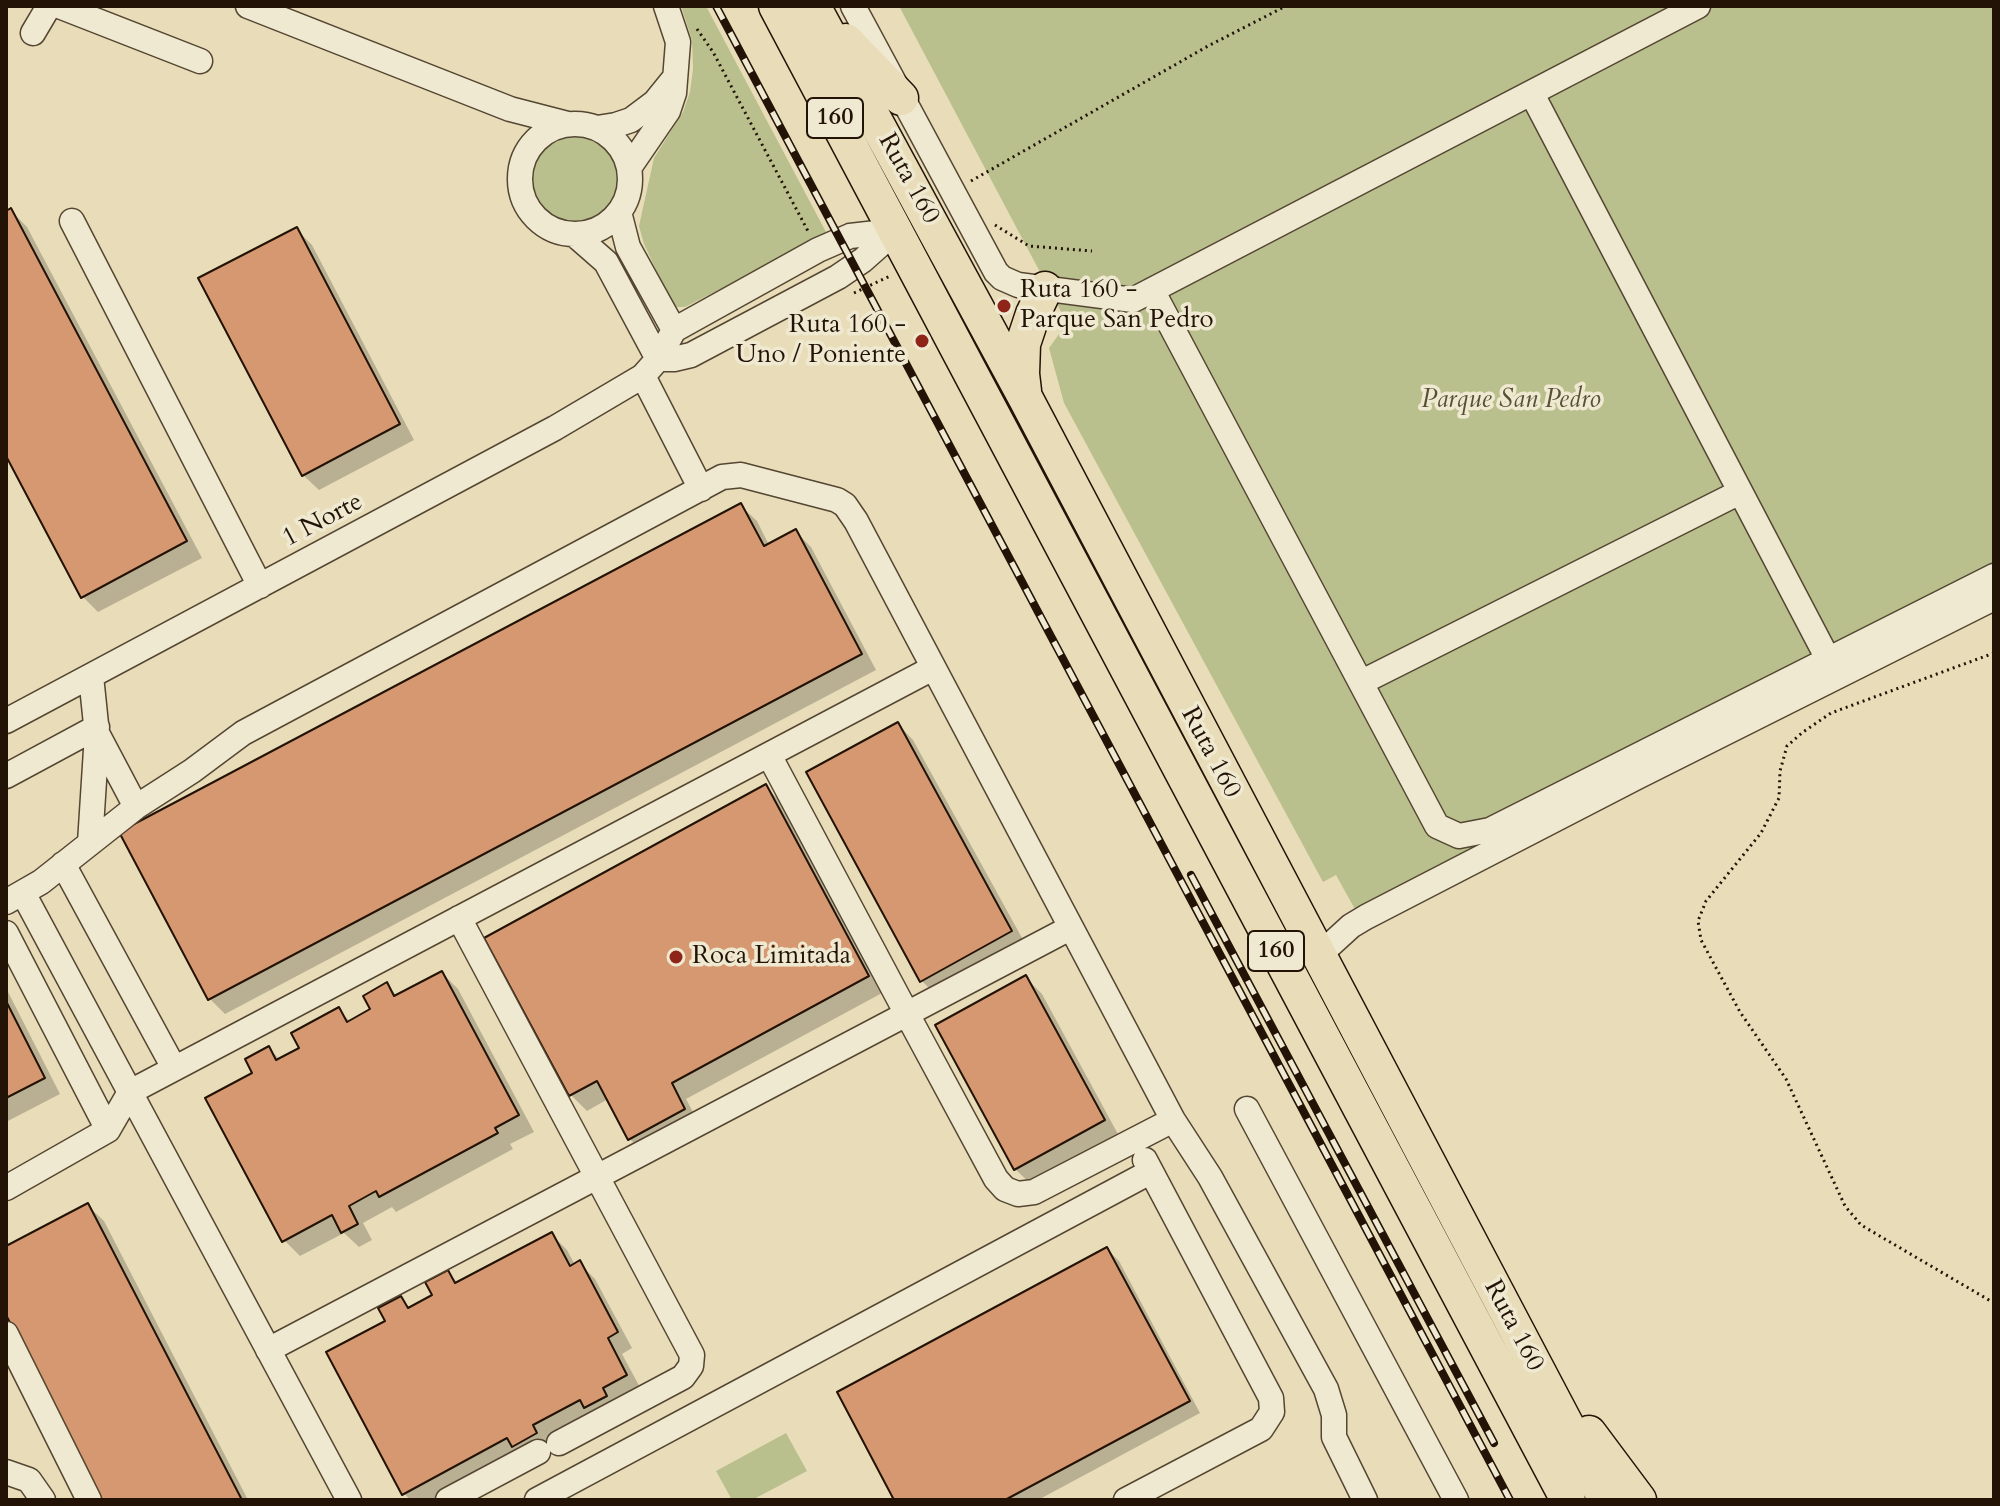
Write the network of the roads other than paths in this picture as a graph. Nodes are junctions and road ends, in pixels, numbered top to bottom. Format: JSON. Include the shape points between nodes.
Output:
{"nodes":[{"id":1,"x":49,"y":6,"type":"edge"},
{"id":2,"x":59,"y":6,"type":"edge"},
{"id":3,"x":248,"y":6,"type":"edge"},
{"id":4,"x":666,"y":6,"type":"edge"},
{"id":5,"x":776,"y":6,"type":"edge"},
{"id":6,"x":853,"y":6,"type":"edge"},
{"id":7,"x":1698,"y":6,"type":"edge"},
{"id":8,"x":814,"y":7,"type":"edge"},
{"id":9,"x":33,"y":33,"type":"dead end"},
{"id":10,"x":200,"y":61,"type":"dead end"},
{"id":11,"x":675,"y":76,"type":"junction"},
{"id":12,"x":1532,"y":94,"type":"junction"},
{"id":13,"x":901,"y":98,"type":"junction"},
{"id":14,"x":510,"y":109,"type":"junction"},
{"id":15,"x":568,"y":124,"type":"junction"},
{"id":16,"x":597,"y":128,"type":"junction"},
{"id":17,"x":532,"y":145,"type":"junction"},
{"id":18,"x":629,"y":168,"type":"junction"},
{"id":19,"x":619,"y":212,"type":"junction"},
{"id":20,"x":926,"y":213,"type":"junction"},
{"id":21,"x":72,"y":221,"type":"dead end"},
{"id":22,"x":894,"y":231,"type":"junction"},
{"id":23,"x":574,"y":234,"type":"junction"},
{"id":24,"x":1045,"y":289,"type":"junction"},
{"id":25,"x":1152,"y":290,"type":"junction"},
{"id":26,"x":674,"y":330,"type":"junction"},
{"id":27,"x":650,"y":368,"type":"junction"},
{"id":28,"x":1026,"y":399,"type":"junction"},
{"id":29,"x":701,"y":489,"type":"junction"},
{"id":30,"x":1740,"y":492,"type":"junction"},
{"id":31,"x":1994,"y":576,"type":"edge"},
{"id":32,"x":260,"y":586,"type":"junction"},
{"id":33,"x":1994,"y":598,"type":"edge"},
{"id":34,"x":1829,"y":661,"type":"junction"},
{"id":35,"x":933,"y":668,"type":"junction"},
{"id":36,"x":91,"y":676,"type":"junction"},
{"id":37,"x":1362,"y":682,"type":"junction"},
{"id":38,"x":6,"y":721,"type":"edge"},
{"id":39,"x":97,"y":731,"type":"junction"},
{"id":40,"x":769,"y":755,"type":"junction"},
{"id":41,"x":6,"y":776,"type":"edge"},
{"id":42,"x":136,"y":807,"type":"junction"},
{"id":43,"x":90,"y":843,"type":"junction"},
{"id":44,"x":63,"y":864,"type":"junction"},
{"id":45,"x":14,"y":898,"type":"edge"},
{"id":46,"x":459,"y":918,"type":"junction"},
{"id":47,"x":1070,"y":928,"type":"junction"},
{"id":48,"x":6,"y":933,"type":"edge"},
{"id":49,"x":1317,"y":957,"type":"junction"},
{"id":50,"x":907,"y":1014,"type":"junction"},
{"id":51,"x":174,"y":1068,"type":"junction"},
{"id":52,"x":130,"y":1092,"type":"junction"},
{"id":53,"x":1247,"y":1109,"type":"dead end"},
{"id":54,"x":1173,"y":1120,"type":"junction"},
{"id":55,"x":108,"y":1130,"type":"junction"},
{"id":56,"x":1136,"y":1139,"type":"junction"},
{"id":57,"x":1150,"y":1172,"type":"junction"},
{"id":58,"x":597,"y":1177,"type":"junction"},
{"id":59,"x":6,"y":1188,"type":"edge"},
{"id":60,"x":6,"y":1334,"type":"edge"},
{"id":61,"x":268,"y":1350,"type":"junction"},
{"id":62,"x":1531,"y":1361,"type":"junction"},
{"id":63,"x":6,"y":1472,"type":"edge"},
{"id":64,"x":43,"y":1500,"type":"edge"},
{"id":65,"x":89,"y":1500,"type":"edge"},
{"id":66,"x":349,"y":1500,"type":"edge"},
{"id":67,"x":448,"y":1500,"type":"edge"},
{"id":68,"x":537,"y":1500,"type":"edge"},
{"id":69,"x":1126,"y":1500,"type":"edge"},
{"id":70,"x":1365,"y":1500,"type":"edge"},
{"id":71,"x":1456,"y":1500,"type":"edge"},
{"id":72,"x":1568,"y":1500,"type":"edge"},
{"id":73,"x":1606,"y":1500,"type":"edge"},
{"id":74,"x":1639,"y":1500,"type":"edge"}],
"edges":[{"from":1,"to":9,"type":"street"},
{"from":2,"to":10,"type":"street"},
{"from":3,"to":14,"type":"street"},
{"from":4,"to":11,"type":"street","via":[[678,42]]},
{"from":5,"to":22,"type":"highway","name":"Ruta 160","number":"160"},
{"from":6,"to":13,"type":"street"},
{"from":7,"to":12,"type":"street"},
{"from":8,"to":13,"type":"highway"},
{"from":8,"to":20,"type":"highway","name":"Ruta 160","number":"160"},
{"from":11,"to":16,"type":"street","via":[[644,112]]},
{"from":11,"to":18,"type":"street","via":[[668,111]]},
{"from":12,"to":25,"type":"street"},
{"from":12,"to":30,"type":"street"},
{"from":13,"to":24,"type":"street","via":[[996,272],[1018,285]]},
{"from":14,"to":15,"type":"street"},
{"from":14,"to":17,"type":"street","via":[[525,125]]},
{"from":15,"to":16,"type":"street"},
{"from":15,"to":17,"type":"street","via":[[548,131]]},
{"from":16,"to":18,"type":"street","via":[[621,148]]},
{"from":17,"to":23,"type":"street","via":[[521,167],[525,202],[550,228]]},
{"from":18,"to":19,"type":"street","via":[[629,191]]},
{"from":19,"to":23,"type":"street","via":[[599,228]]},
{"from":19,"to":26,"type":"street","via":[[628,247]]},
{"from":20,"to":22,"type":"street","name":"1 Norte"},
{"from":20,"to":28,"type":"highway","name":"Ruta 160","number":"160"},
{"from":21,"to":32,"type":"street"},
{"from":22,"to":26,"type":"street","name":"1 Norte","via":[[850,236],[818,250]]},
{"from":22,"to":27,"type":"street","name":"1 Norte","via":[[838,277],[691,355]]},
{"from":22,"to":72,"type":"highway","name":"Ruta 160","number":"160"},
{"from":23,"to":27,"type":"street","via":[[606,262]]},
{"from":24,"to":25,"type":"street","via":[[1133,300]]},
{"from":24,"to":28,"type":"highway","via":[[1023,344]]},
{"from":25,"to":37,"type":"street"},
{"from":26,"to":27,"type":"street"},
{"from":27,"to":29,"type":"street"},
{"from":27,"to":32,"type":"street","name":"1 Norte","via":[[555,428]]},
{"from":28,"to":49,"type":"highway","name":"Ruta 160","number":"160"},
{"from":29,"to":35,"type":"street","via":[[722,477],[741,475],[829,496],[845,505]]},
{"from":29,"to":42,"type":"street","via":[[243,733]]},
{"from":30,"to":34,"type":"street"},
{"from":30,"to":37,"type":"street"},
{"from":31,"to":34,"type":"street"},
{"from":32,"to":36,"type":"street","name":"1 Norte"},
{"from":33,"to":49,"type":"street","via":[[1366,917]]},
{"from":34,"to":37,"type":"street","via":[[1490,830],[1459,836],[1437,826]]},
{"from":35,"to":40,"type":"street"},
{"from":35,"to":47,"type":"street"},
{"from":36,"to":38,"type":"street","name":"1 Norte"},
{"from":36,"to":39,"type":"street"},
{"from":39,"to":41,"type":"street"},
{"from":39,"to":42,"type":"street"},
{"from":39,"to":43,"type":"street"},
{"from":40,"to":46,"type":"street"},
{"from":40,"to":50,"type":"street"},
{"from":42,"to":43,"type":"street"},
{"from":43,"to":44,"type":"street"},
{"from":44,"to":45,"type":"street"},
{"from":44,"to":51,"type":"street"},
{"from":45,"to":52,"type":"street"},
{"from":46,"to":51,"type":"street"},
{"from":46,"to":58,"type":"street"},
{"from":47,"to":50,"type":"street"},
{"from":47,"to":54,"type":"street"},
{"from":48,"to":55,"type":"street"},
{"from":49,"to":62,"type":"highway","name":"Ruta 160","number":"160"},
{"from":50,"to":56,"type":"street","via":[[996,1179],[1010,1192],[1034,1192]]},
{"from":50,"to":58,"type":"street"},
{"from":51,"to":52,"type":"street"},
{"from":52,"to":55,"type":"street"},
{"from":52,"to":61,"type":"street"},
{"from":53,"to":71,"type":"street"},
{"from":54,"to":56,"type":"street"},
{"from":54,"to":70,"type":"street","via":[[1326,1389],[1334,1437]]},
{"from":55,"to":59,"type":"street"},
{"from":56,"to":57,"type":"street"},
{"from":57,"to":68,"type":"street"},
{"from":57,"to":69,"type":"street","via":[[1271,1398],[1272,1412],[1261,1429]]},
{"from":58,"to":61,"type":"street"},
{"from":58,"to":67,"type":"street","via":[[692,1360],[683,1377]]},
{"from":60,"to":65,"type":"street"},
{"from":61,"to":66,"type":"street"},
{"from":62,"to":73,"type":"highway","name":"Ruta 160","number":"160"},
{"from":62,"to":74,"type":"highway"},
{"from":63,"to":64,"type":"street","via":[[29,1480]]}]}
